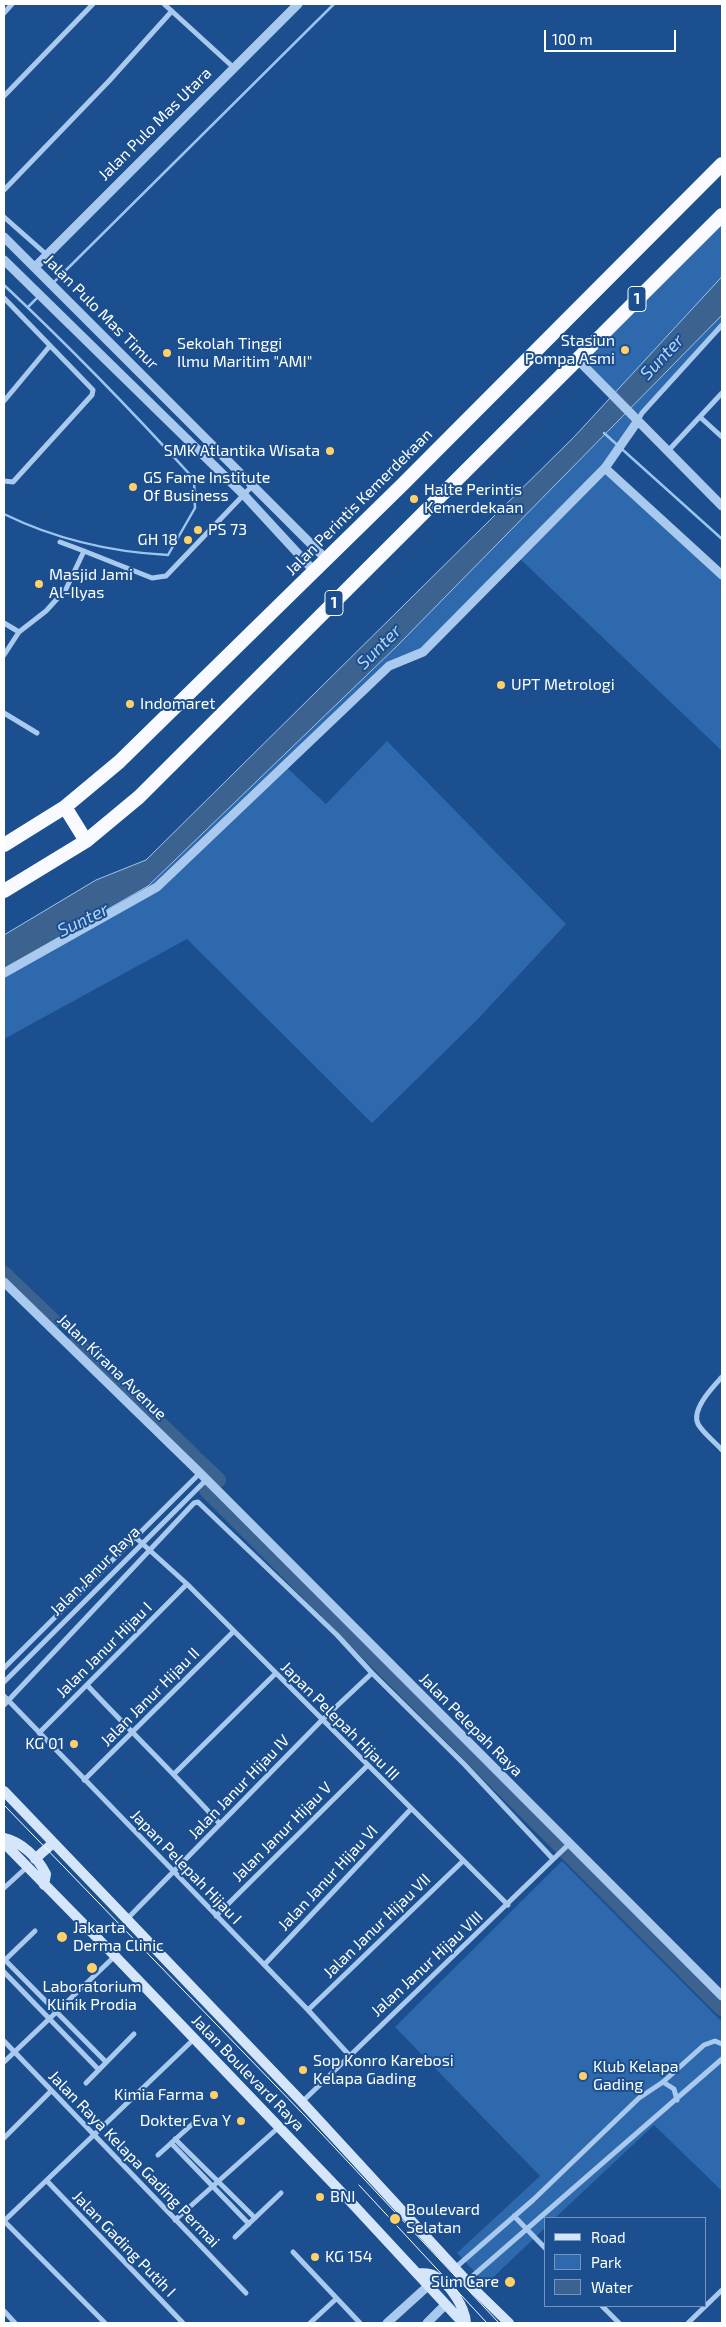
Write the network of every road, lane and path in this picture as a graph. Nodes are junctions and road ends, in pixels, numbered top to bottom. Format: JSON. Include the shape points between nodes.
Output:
{"nodes":[{"id":1,"x":12,"y":4,"type":"edge"},
{"id":2,"x":93,"y":4,"type":"edge"},
{"id":3,"x":164,"y":4,"type":"edge"},
{"id":4,"x":298,"y":4,"type":"edge"},
{"id":5,"x":172,"y":11,"type":"junction"},
{"id":6,"x":4,"y":13,"type":"edge"},
{"id":7,"x":233,"y":66,"type":"junction"},
{"id":8,"x":4,"y":96,"type":"edge"},
{"id":9,"x":722,"y":164,"type":"edge"},
{"id":10,"x":4,"y":190,"type":"edge"},
{"id":11,"x":722,"y":215,"type":"edge"},
{"id":12,"x":4,"y":217,"type":"edge"},
{"id":13,"x":4,"y":237,"type":"edge"},
{"id":14,"x":47,"y":255,"type":"junction"},
{"id":15,"x":4,"y":260,"type":"edge"},
{"id":16,"x":35,"y":267,"type":"junction"},
{"id":17,"x":5,"y":302,"type":"edge"},
{"id":18,"x":721,"y":327,"type":"edge"},
{"id":19,"x":50,"y":347,"type":"junction"},
{"id":20,"x":578,"y":360,"type":"junction"},
{"id":21,"x":722,"y":393,"type":"edge"},
{"id":22,"x":4,"y":401,"type":"edge"},
{"id":23,"x":700,"y":417,"type":"junction"},
{"id":24,"x":636,"y":421,"type":"junction"},
{"id":25,"x":722,"y":437,"type":"edge"},
{"id":26,"x":668,"y":452,"type":"junction"},
{"id":27,"x":607,"y":466,"type":"junction"},
{"id":28,"x":4,"y":481,"type":"edge"},
{"id":29,"x":253,"y":485,"type":"junction"},
{"id":30,"x":244,"y":495,"type":"junction"},
{"id":31,"x":722,"y":506,"type":"edge"},
{"id":32,"x":60,"y":542,"type":"dead end"},
{"id":33,"x":84,"y":551,"type":"junction"},
{"id":34,"x":326,"y":558,"type":"junction"},
{"id":35,"x":314,"y":571,"type":"junction"},
{"id":36,"x":722,"y":575,"type":"edge"},
{"id":37,"x":4,"y":623,"type":"edge"},
{"id":38,"x":19,"y":632,"type":"junction"},
{"id":39,"x":4,"y":655,"type":"edge"},
{"id":40,"x":4,"y":713,"type":"edge"},
{"id":41,"x":37,"y":733,"type":"dead end"},
{"id":42,"x":65,"y":807,"type":"junction"},
{"id":43,"x":86,"y":841,"type":"junction"},
{"id":44,"x":4,"y":843,"type":"edge"},
{"id":45,"x":4,"y":891,"type":"edge"},
{"id":46,"x":4,"y":973,"type":"edge"},
{"id":47,"x":4,"y":1282,"type":"edge"},
{"id":48,"x":722,"y":1377,"type":"edge"},
{"id":49,"x":722,"y":1450,"type":"edge"},
{"id":50,"x":203,"y":1476,"type":"junction"},
{"id":51,"x":137,"y":1535,"type":"junction"},
{"id":52,"x":143,"y":1541,"type":"junction"},
{"id":53,"x":150,"y":1548,"type":"junction"},
{"id":54,"x":187,"y":1584,"type":"junction"},
{"id":55,"x":234,"y":1631,"type":"junction"},
{"id":56,"x":4,"y":1668,"type":"edge"},
{"id":57,"x":372,"y":1673,"type":"junction"},
{"id":58,"x":275,"y":1674,"type":"junction"},
{"id":59,"x":4,"y":1682,"type":"edge"},
{"id":60,"x":87,"y":1685,"type":"junction"},
{"id":61,"x":5,"y":1700,"type":"edge"},
{"id":62,"x":321,"y":1721,"type":"junction"},
{"id":63,"x":132,"y":1732,"type":"junction"},
{"id":64,"x":39,"y":1734,"type":"junction"},
{"id":65,"x":366,"y":1766,"type":"junction"},
{"id":66,"x":175,"y":1773,"type":"junction"},
{"id":67,"x":84,"y":1780,"type":"junction"},
{"id":68,"x":4,"y":1791,"type":"edge"},
{"id":69,"x":411,"y":1809,"type":"junction"},
{"id":70,"x":220,"y":1824,"type":"junction"},
{"id":71,"x":4,"y":1838,"type":"edge"},
{"id":72,"x":4,"y":1843,"type":"edge"},
{"id":73,"x":53,"y":1843,"type":"junction"},
{"id":74,"x":568,"y":1845,"type":"junction"},
{"id":75,"x":555,"y":1857,"type":"junction"},
{"id":76,"x":35,"y":1859,"type":"junction"},
{"id":77,"x":463,"y":1860,"type":"junction"},
{"id":78,"x":27,"y":1867,"type":"junction"},
{"id":79,"x":173,"y":1872,"type":"junction"},
{"id":80,"x":44,"y":1884,"type":"junction"},
{"id":81,"x":4,"y":1888,"type":"edge"},
{"id":82,"x":508,"y":1905,"type":"junction"},
{"id":83,"x":216,"y":1916,"type":"junction"},
{"id":84,"x":126,"y":1920,"type":"junction"},
{"id":85,"x":35,"y":1931,"type":"dead end"},
{"id":86,"x":115,"y":1956,"type":"junction"},
{"id":87,"x":4,"y":1960,"type":"edge"},
{"id":88,"x":264,"y":1965,"type":"junction"},
{"id":89,"x":4,"y":1972,"type":"edge"},
{"id":90,"x":722,"y":1996,"type":"edge"},
{"id":91,"x":308,"y":2010,"type":"junction"},
{"id":92,"x":56,"y":2013,"type":"junction"},
{"id":93,"x":49,"y":2020,"type":"junction"},
{"id":94,"x":134,"y":2034,"type":"dead end"},
{"id":95,"x":194,"y":2039,"type":"junction"},
{"id":96,"x":4,"y":2041,"type":"edge"},
{"id":97,"x":722,"y":2044,"type":"edge"},
{"id":98,"x":15,"y":2052,"type":"junction"},
{"id":99,"x":350,"y":2056,"type":"junction"},
{"id":100,"x":722,"y":2059,"type":"edge"},
{"id":101,"x":4,"y":2062,"type":"edge"},
{"id":102,"x":106,"y":2062,"type":"junction"},
{"id":103,"x":99,"y":2070,"type":"junction"},
{"id":104,"x":663,"y":2082,"type":"junction"},
{"id":105,"x":86,"y":2083,"type":"dead end"},
{"id":106,"x":51,"y":2091,"type":"junction"},
{"id":107,"x":676,"y":2100,"type":"junction"},
{"id":108,"x":302,"y":2102,"type":"junction"},
{"id":109,"x":199,"y":2118,"type":"dead end"},
{"id":110,"x":279,"y":2127,"type":"junction"},
{"id":111,"x":94,"y":2135,"type":"junction"},
{"id":112,"x":4,"y":2138,"type":"edge"},
{"id":113,"x":173,"y":2141,"type":"junction"},
{"id":114,"x":158,"y":2155,"type":"dead end"},
{"id":115,"x":47,"y":2181,"type":"junction"},
{"id":116,"x":218,"y":2181,"type":"junction"},
{"id":117,"x":212,"y":2185,"type":"junction"},
{"id":118,"x":281,"y":2193,"type":"dead end"},
{"id":119,"x":514,"y":2216,"type":"junction"},
{"id":120,"x":255,"y":2218,"type":"junction"},
{"id":121,"x":175,"y":2220,"type":"junction"},
{"id":122,"x":4,"y":2221,"type":"edge"},
{"id":123,"x":249,"y":2224,"type":"junction"},
{"id":124,"x":526,"y":2228,"type":"junction"},
{"id":125,"x":235,"y":2237,"type":"dead end"},
{"id":126,"x":544,"y":2247,"type":"edge"},
{"id":127,"x":293,"y":2252,"type":"dead end"},
{"id":128,"x":451,"y":2264,"type":"junction"},
{"id":129,"x":417,"y":2273,"type":"junction"},
{"id":130,"x":436,"y":2276,"type":"junction"},
{"id":131,"x":467,"y":2281,"type":"junction"},
{"id":132,"x":429,"y":2285,"type":"junction"},
{"id":133,"x":475,"y":2290,"type":"junction"},
{"id":134,"x":722,"y":2290,"type":"edge"},
{"id":135,"x":246,"y":2293,"type":"dead end"},
{"id":136,"x":336,"y":2299,"type":"junction"},
{"id":137,"x":459,"y":2300,"type":"junction"},
{"id":138,"x":445,"y":2305,"type":"junction"},
{"id":139,"x":706,"y":2306,"type":"edge"},
{"id":140,"x":603,"y":2307,"type":"edge"},
{"id":141,"x":704,"y":2307,"type":"edge"},
{"id":142,"x":4,"y":2311,"type":"edge"},
{"id":143,"x":15,"y":2323,"type":"edge"},
{"id":144,"x":105,"y":2323,"type":"edge"},
{"id":145,"x":183,"y":2323,"type":"edge"},
{"id":146,"x":310,"y":2323,"type":"edge"},
{"id":147,"x":360,"y":2323,"type":"edge"},
{"id":148,"x":387,"y":2323,"type":"edge"},
{"id":149,"x":427,"y":2323,"type":"edge"},
{"id":150,"x":465,"y":2323,"type":"edge"},
{"id":151,"x":509,"y":2323,"type":"edge"},
{"id":152,"x":619,"y":2323,"type":"edge"},
{"id":153,"x":688,"y":2323,"type":"edge"}],
"edges":[{"from":1,"to":6,"type":"street"},
{"from":2,"to":8,"type":"street"},
{"from":3,"to":5,"type":"street"},
{"from":4,"to":7,"type":"street","name":"Jalan Pulo Mas Utara"},
{"from":5,"to":7,"type":"street"},
{"from":5,"to":10,"type":"street"},
{"from":7,"to":14,"type":"street","name":"Jalan Pulo Mas Utara"},
{"from":9,"to":34,"type":"highway","name":"Jalan Perintis Kemerdekaan","number":"1"},
{"from":11,"to":20,"type":"highway","number":"1"},
{"from":12,"to":14,"type":"street","name":"Jalan Pulo Mas Timur"},
{"from":13,"to":16,"type":"street","name":"Jalan Pulo Mas Timur"},
{"from":14,"to":16,"type":"street","name":"Jalan Pulo Mas Utara"},
{"from":15,"to":30,"type":"street"},
{"from":16,"to":29,"type":"street","name":"Jalan Pulo Mas Timur"},
{"from":17,"to":19,"type":"street"},
{"from":18,"to":24,"type":"street"},
{"from":19,"to":22,"type":"street"},
{"from":19,"to":28,"type":"street","via":[[89,385],[92,395],[13,482]]},
{"from":20,"to":24,"type":"street"},
{"from":20,"to":43,"type":"highway","number":"1","via":[[139,797]]},
{"from":21,"to":23,"type":"street"},
{"from":23,"to":25,"type":"street"},
{"from":23,"to":26,"type":"street"},
{"from":24,"to":26,"type":"street"},
{"from":24,"to":27,"type":"street","via":[[632,432]]},
{"from":26,"to":31,"type":"street"},
{"from":27,"to":36,"type":"street"},
{"from":27,"to":46,"type":"street","via":[[423,652],[389,666],[157,887]]},
{"from":29,"to":30,"type":"street"},
{"from":29,"to":34,"type":"street","name":"Jalan Pulo Mas Timur"},
{"from":30,"to":33,"type":"street","via":[[172,572],[160,578],[152,578]]},
{"from":30,"to":35,"type":"street"},
{"from":32,"to":33,"type":"street"},
{"from":33,"to":38,"type":"street","via":[[63,594]]},
{"from":34,"to":35,"type":"highway","name":"Jalan Perintis Kemerdekaan","number":"1"},
{"from":35,"to":42,"type":"highway","name":"Jalan Perintis Kemerdekaan","number":"1","via":[[119,762]]},
{"from":37,"to":38,"type":"street"},
{"from":38,"to":39,"type":"street"},
{"from":40,"to":41,"type":"street"},
{"from":42,"to":43,"type":"highway"},
{"from":42,"to":44,"type":"highway","name":"Jalan Perintis Kemerdekaan","number":"1"},
{"from":43,"to":45,"type":"highway","number":"1"},
{"from":47,"to":50,"type":"street","name":"Jalan Kirana Avenue"},
{"from":48,"to":49,"type":"street","via":[[697,1415],[698,1423]]},
{"from":50,"to":51,"type":"street","name":"Jalan Janur Raya"},
{"from":50,"to":52,"type":"street","name":"Jalan Janur Raya"},
{"from":50,"to":74,"type":"street","name":"Jalan Pelepah Raya"},
{"from":51,"to":52,"type":"street","name":"Japan Pelepah Hijau III"},
{"from":51,"to":56,"type":"street","name":"Jalan Janur Raya"},
{"from":52,"to":53,"type":"street","name":"Japan Pelepah Hijau III"},
{"from":52,"to":59,"type":"street","name":"Jalan Janur Raya"},
{"from":53,"to":54,"type":"street","name":"Japan Pelepah Hijau III"},
{"from":53,"to":57,"type":"street","name":"Jalan Pelepah Raya","via":[[194,1503],[200,1504],[337,1635]]},
{"from":53,"to":61,"type":"street"},
{"from":54,"to":55,"type":"street","name":"Japan Pelepah Hijau III"},
{"from":54,"to":60,"type":"street","name":"Jalan Janur Hijau I"},
{"from":55,"to":58,"type":"street","name":"Japan Pelepah Hijau III"},
{"from":55,"to":63,"type":"street","name":"Jalan Janur Hijau II"},
{"from":57,"to":62,"type":"street","name":"Jalan Janur Hijau IV"},
{"from":57,"to":75,"type":"street","name":"Jalan Pelepah Raya"},
{"from":58,"to":62,"type":"street","name":"Japan Pelepah Hijau III"},
{"from":58,"to":66,"type":"street"},
{"from":60,"to":63,"type":"street"},
{"from":60,"to":64,"type":"street","name":"Jalan Janur Hijau I"},
{"from":61,"to":64,"type":"street","name":"Japan Pelepah Hijau I"},
{"from":62,"to":65,"type":"street","name":"Japan Pelepah Hijau III"},
{"from":62,"to":70,"type":"street","name":"Jalan Janur Hijau IV"},
{"from":63,"to":66,"type":"street"},
{"from":63,"to":67,"type":"street","name":"Jalan Janur Hijau II"},
{"from":64,"to":67,"type":"street","name":"Japan Pelepah Hijau I"},
{"from":65,"to":69,"type":"street","name":"Japan Pelepah Hijau III"},
{"from":65,"to":83,"type":"street","name":"Jalan Janur Hijau V"},
{"from":66,"to":70,"type":"street"},
{"from":67,"to":79,"type":"street","name":"Japan Pelepah Hijau I"},
{"from":68,"to":73,"type":"main road","name":"Jalan Boulevard Raya"},
{"from":69,"to":77,"type":"street","name":"Japan Pelepah Hijau III"},
{"from":69,"to":88,"type":"street","name":"Jalan Janur Hijau VI"},
{"from":70,"to":79,"type":"street","name":"Jalan Janur Hijau IV"},
{"from":71,"to":76,"type":"main road","via":[[20,1844]]},
{"from":72,"to":78,"type":"main road","name":"Jalan Boulevard Raya"},
{"from":73,"to":76,"type":"main road"},
{"from":73,"to":84,"type":"main road","name":"Jalan Boulevard Raya"},
{"from":74,"to":75,"type":"street","name":"Jalan Janur Hijau VIII"},
{"from":74,"to":90,"type":"street","name":"Jalan Pelepah Raya"},
{"from":75,"to":82,"type":"street","name":"Jalan Janur Hijau VIII"},
{"from":76,"to":80,"type":"main road","via":[[46,1874]]},
{"from":77,"to":82,"type":"street","name":"Japan Pelepah Hijau III"},
{"from":77,"to":91,"type":"street","name":"Jalan Janur Hijau VII"},
{"from":78,"to":80,"type":"main road","name":"Jalan Boulevard Raya"},
{"from":78,"to":81,"type":"street"},
{"from":79,"to":83,"type":"street","name":"Japan Pelepah Hijau I"},
{"from":79,"to":84,"type":"street","name":"Jalan Janur Hijau IV"},
{"from":80,"to":86,"type":"main road","name":"Jalan Boulevard Raya"},
{"from":82,"to":99,"type":"street","name":"Jalan Janur Hijau VIII"},
{"from":83,"to":88,"type":"street","name":"Japan Pelepah Hijau I"},
{"from":84,"to":108,"type":"main road","name":"Jalan Boulevard Raya"},
{"from":85,"to":87,"type":"street"},
{"from":86,"to":92,"type":"street"},
{"from":86,"to":95,"type":"main road","name":"Jalan Boulevard Raya"},
{"from":87,"to":92,"type":"street"},
{"from":88,"to":91,"type":"street","name":"Japan Pelepah Hijau I"},
{"from":89,"to":93,"type":"street"},
{"from":91,"to":99,"type":"street","name":"Japan Pelepah Hijau I"},
{"from":92,"to":93,"type":"street"},
{"from":92,"to":102,"type":"street"},
{"from":93,"to":98,"type":"street"},
{"from":93,"to":103,"type":"street"},
{"from":94,"to":102,"type":"street"},
{"from":95,"to":110,"type":"main road","name":"Jalan Boulevard Raya"},
{"from":95,"to":111,"type":"street"},
{"from":96,"to":98,"type":"street","name":"Jalan Raya Kelapa Gading Permai"},
{"from":97,"to":104,"type":"street","via":[[704,2045]]},
{"from":98,"to":101,"type":"street"},
{"from":98,"to":106,"type":"street","name":"Jalan Raya Kelapa Gading Permai"},
{"from":99,"to":108,"type":"street","name":"Jalan Janur Hijau VIII"},
{"from":100,"to":107,"type":"street"},
{"from":102,"to":103,"type":"street"},
{"from":103,"to":105,"type":"street"},
{"from":104,"to":107,"type":"street","via":[[674,2089]]},
{"from":104,"to":119,"type":"street","via":[[639,2098]]},
{"from":106,"to":111,"type":"street","name":"Jalan Raya Kelapa Gading Permai"},
{"from":106,"to":112,"type":"street"},
{"from":107,"to":124,"type":"street"},
{"from":108,"to":128,"type":"main road","name":"Jalan Boulevard Raya"},
{"from":109,"to":113,"type":"street"},
{"from":110,"to":116,"type":"street"},
{"from":110,"to":129,"type":"main road","name":"Jalan Boulevard Raya"},
{"from":111,"to":115,"type":"street"},
{"from":111,"to":121,"type":"street","name":"Jalan Raya Kelapa Gading Permai"},
{"from":113,"to":114,"type":"street"},
{"from":113,"to":116,"type":"street"},
{"from":113,"to":117,"type":"street"},
{"from":115,"to":122,"type":"street"},
{"from":115,"to":145,"type":"street","name":"Jalan Gading Putih I"},
{"from":116,"to":117,"type":"street"},
{"from":116,"to":120,"type":"street"},
{"from":117,"to":121,"type":"street"},
{"from":117,"to":123,"type":"street"},
{"from":118,"to":120,"type":"street"},
{"from":119,"to":124,"type":"street"},
{"from":119,"to":128,"type":"street"},
{"from":120,"to":123,"type":"street"},
{"from":121,"to":135,"type":"street","name":"Jalan Raya Kelapa Gading Permai"},
{"from":122,"to":144,"type":"street"},
{"from":123,"to":125,"type":"street"},
{"from":124,"to":126,"type":"street"},
{"from":124,"to":131,"type":"street"},
{"from":127,"to":136,"type":"street"},
{"from":128,"to":130,"type":"main road","via":[[442,2275]]},
{"from":128,"to":131,"type":"main road","name":"Jalan Boulevard Raya"},
{"from":129,"to":130,"type":"main road"},
{"from":129,"to":132,"type":"main road","name":"Jalan Boulevard Raya"},
{"from":130,"to":137,"type":"main road"},
{"from":131,"to":133,"type":"main road","name":"Jalan Boulevard Raya"},
{"from":132,"to":138,"type":"main road","name":"Jalan Boulevard Raya"},
{"from":132,"to":148,"type":"street"},
{"from":133,"to":137,"type":"main road","via":[[463,2294]]},
{"from":133,"to":151,"type":"main road","name":"Jalan Boulevard Raya"},
{"from":134,"to":139,"type":"street"},
{"from":136,"to":146,"type":"street"},
{"from":136,"to":147,"type":"street"},
{"from":137,"to":150,"type":"main road","via":[[465,2312]]},
{"from":138,"to":149,"type":"street"},
{"from":138,"to":150,"type":"main road","name":"Jalan Boulevard Raya"},
{"from":140,"to":152,"type":"street"},
{"from":141,"to":153,"type":"street"},
{"from":142,"to":143,"type":"street"}]}
